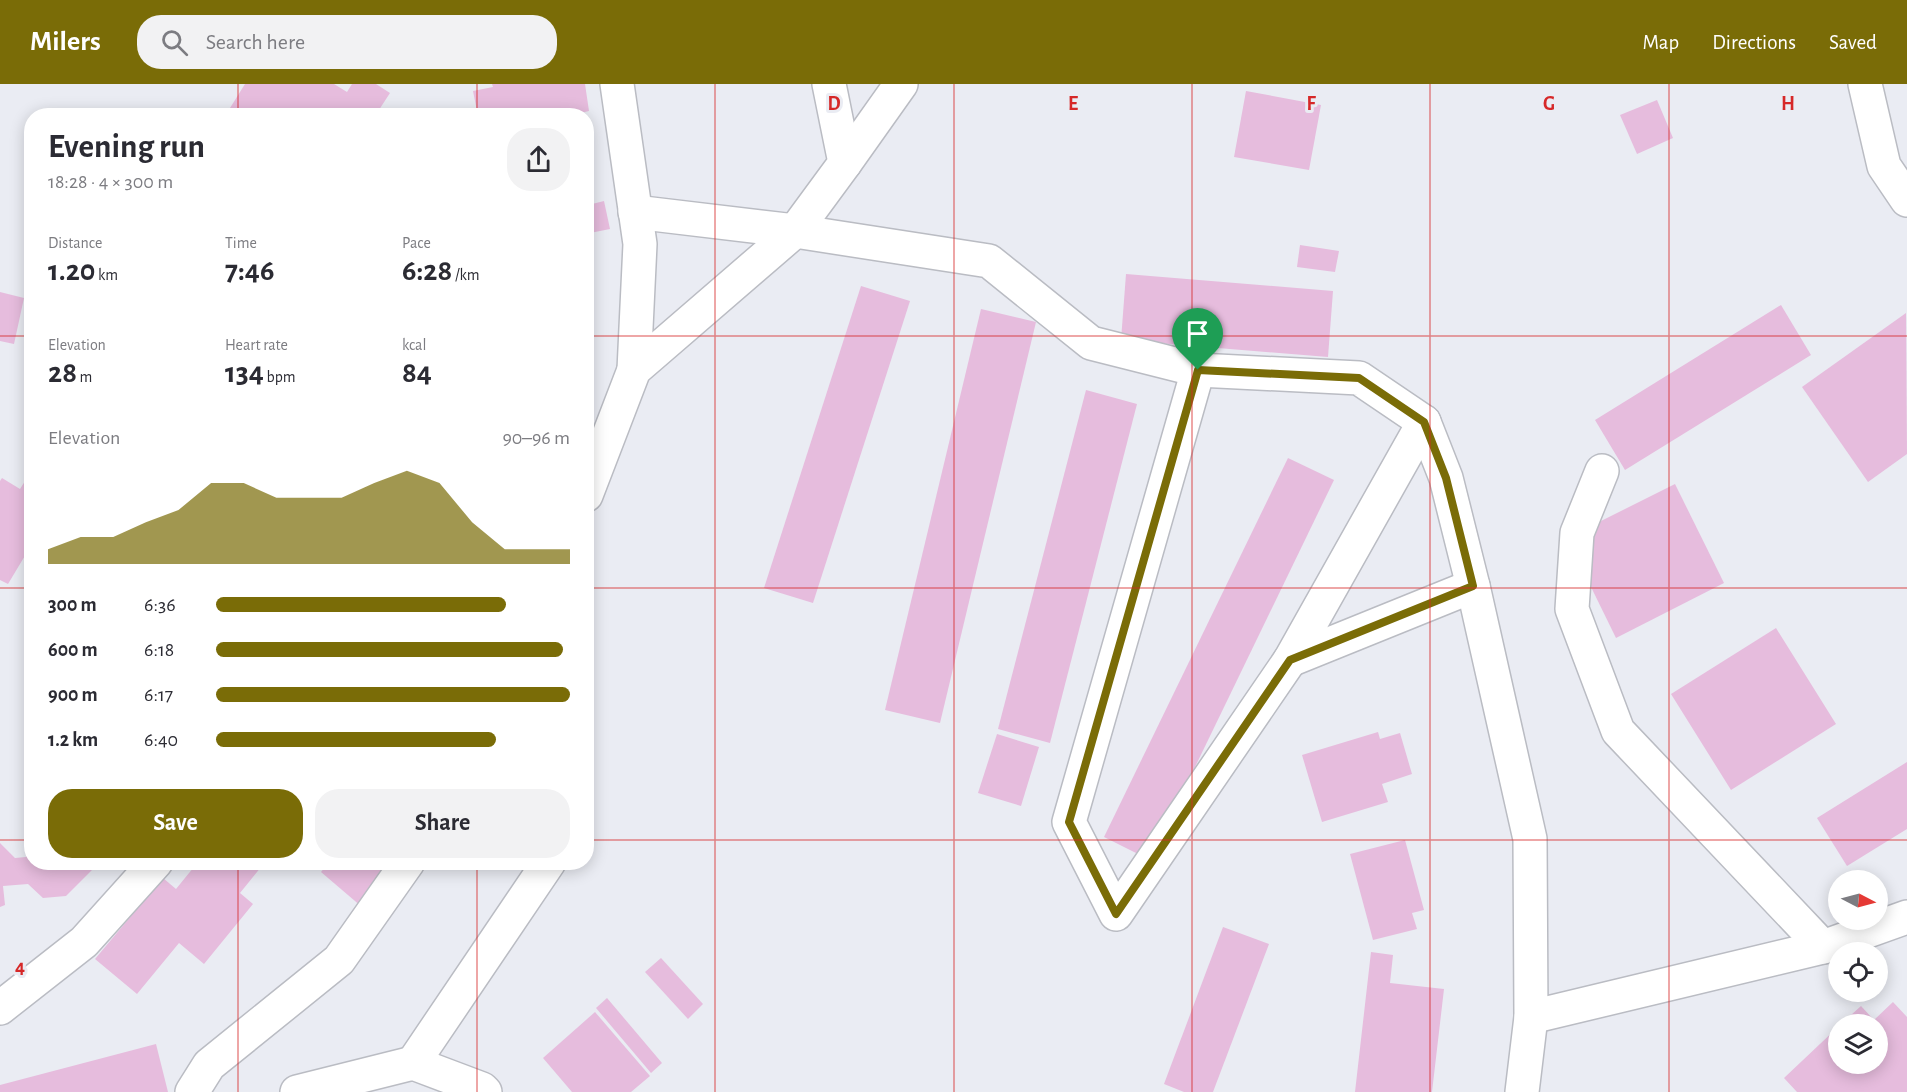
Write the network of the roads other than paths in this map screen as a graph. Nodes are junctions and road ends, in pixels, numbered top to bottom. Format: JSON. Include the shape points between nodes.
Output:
{"nodes":[{"id":1,"x":617,"y":84,"type":"edge"},
{"id":2,"x":829,"y":84,"type":"edge"},
{"id":3,"x":902,"y":84,"type":"edge"},
{"id":4,"x":1865,"y":84,"type":"edge"},
{"id":5,"x":845,"y":163,"type":"junction"},
{"id":6,"x":1907,"y":200,"type":"edge"},
{"id":7,"x":635,"y":212,"type":"junction"},
{"id":8,"x":795,"y":231,"type":"junction"},
{"id":9,"x":634,"y":370,"type":"junction"},
{"id":10,"x":1198,"y":370,"type":"junction"},
{"id":11,"x":1424,"y":422,"type":"junction"},
{"id":12,"x":1602,"y":471,"type":"dead end"},
{"id":13,"x":594,"y":474,"type":"edge"},
{"id":14,"x":1473,"y":586,"type":"junction"},
{"id":15,"x":1290,"y":660,"type":"junction"},
{"id":16,"x":149,"y":870,"type":"edge"},
{"id":17,"x":402,"y":870,"type":"edge"},
{"id":18,"x":544,"y":870,"type":"edge"},
{"id":19,"x":1907,"y":917,"type":"edge"},
{"id":20,"x":1822,"y":947,"type":"junction"},
{"id":21,"x":0,"y":1008,"type":"edge"},
{"id":22,"x":1532,"y":1017,"type":"junction"},
{"id":23,"x":413,"y":1063,"type":"junction"},
{"id":24,"x":482,"y":1091,"type":"edge"},
{"id":25,"x":192,"y":1092,"type":"edge"},
{"id":26,"x":297,"y":1092,"type":"edge"},
{"id":27,"x":1522,"y":1092,"type":"edge"}],
"edges":[{"from":1,"to":7,"type":"street"},
{"from":2,"to":5,"type":"street"},
{"from":3,"to":5,"type":"street"},
{"from":4,"to":6,"type":"street","via":[[1884,166]]},
{"from":5,"to":8,"type":"street"},
{"from":7,"to":8,"type":"street"},
{"from":7,"to":9,"type":"street","via":[[640,244]]},
{"from":8,"to":9,"type":"street"},
{"from":8,"to":10,"type":"street","via":[[989,261],[1091,343]]},
{"from":9,"to":13,"type":"street"},
{"from":10,"to":11,"type":"street","via":[[1359,378]]},
{"from":10,"to":15,"type":"street","via":[[1069,822],[1116,914]]},
{"from":11,"to":14,"type":"street","via":[[1446,478]]},
{"from":11,"to":15,"type":"street"},
{"from":12,"to":20,"type":"street","via":[[1577,533],[1572,609],[1618,731]]},
{"from":14,"to":15,"type":"street"},
{"from":14,"to":22,"type":"street","via":[[1530,839]]},
{"from":16,"to":21,"type":"street","via":[[84,942]]},
{"from":17,"to":25,"type":"street","via":[[339,960],[209,1065]]},
{"from":18,"to":23,"type":"street"},
{"from":19,"to":20,"type":"street"},
{"from":20,"to":22,"type":"street"},
{"from":22,"to":27,"type":"street"},
{"from":23,"to":24,"type":"street"},
{"from":23,"to":26,"type":"street"}]}
